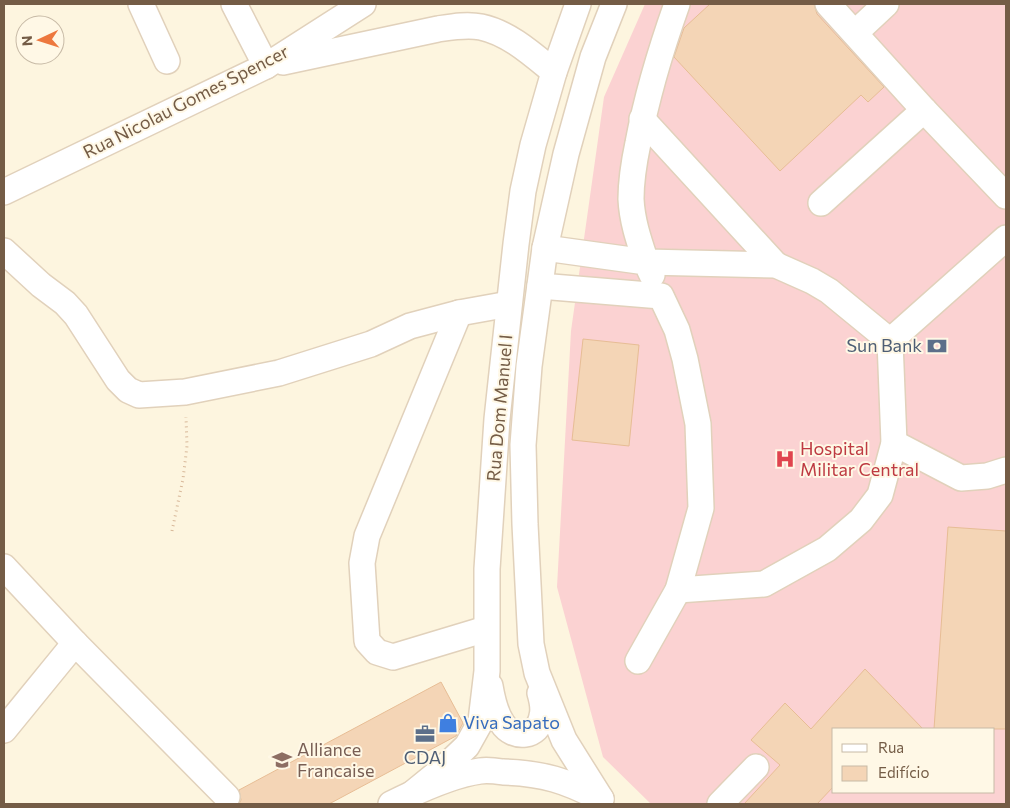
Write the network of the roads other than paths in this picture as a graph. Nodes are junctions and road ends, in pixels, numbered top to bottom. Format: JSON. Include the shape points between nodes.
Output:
{"nodes":[{"id":1,"x":142,"y":4,"type":"edge"},
{"id":2,"x":234,"y":4,"type":"edge"},
{"id":3,"x":363,"y":4,"type":"edge"},
{"id":4,"x":578,"y":4,"type":"edge"},
{"id":5,"x":614,"y":4,"type":"edge"},
{"id":6,"x":677,"y":4,"type":"edge"},
{"id":7,"x":828,"y":4,"type":"edge"},
{"id":8,"x":886,"y":4,"type":"edge"},
{"id":9,"x":855,"y":33,"type":"junction"},
{"id":10,"x":167,"y":61,"type":"dead end"},
{"id":11,"x":266,"y":66,"type":"junction"},
{"id":12,"x":554,"y":72,"type":"junction"},
{"id":13,"x":924,"y":110,"type":"junction"},
{"id":14,"x":642,"y":119,"type":"junction"},
{"id":15,"x":4,"y":192,"type":"edge"},
{"id":16,"x":1006,"y":196,"type":"edge"},
{"id":17,"x":821,"y":203,"type":"dead end"},
{"id":18,"x":1006,"y":238,"type":"edge"},
{"id":19,"x":546,"y":248,"type":"junction"},
{"id":20,"x":4,"y":251,"type":"edge"},
{"id":21,"x":646,"y":262,"type":"junction"},
{"id":22,"x":776,"y":265,"type":"junction"},
{"id":23,"x":540,"y":286,"type":"junction"},
{"id":24,"x":661,"y":296,"type":"junction"},
{"id":25,"x":509,"y":304,"type":"junction"},
{"id":26,"x":459,"y":312,"type":"junction"},
{"id":27,"x":890,"y":341,"type":"junction"},
{"id":28,"x":894,"y":443,"type":"junction"},
{"id":29,"x":1006,"y":470,"type":"edge"},
{"id":30,"x":4,"y":567,"type":"edge"},
{"id":31,"x":678,"y":590,"type":"junction"},
{"id":32,"x":486,"y":630,"type":"junction"},
{"id":33,"x":75,"y":643,"type":"junction"},
{"id":34,"x":638,"y":661,"type":"dead end"},
{"id":35,"x":487,"y":671,"type":"junction"},
{"id":36,"x":537,"y":673,"type":"junction"},
{"id":37,"x":4,"y":730,"type":"edge"},
{"id":38,"x":756,"y":767,"type":"dead end"},
{"id":39,"x":413,"y":793,"type":"junction"},
{"id":40,"x":227,"y":797,"type":"dead end"},
{"id":41,"x":604,"y":802,"type":"edge"},
{"id":42,"x":391,"y":804,"type":"edge"},
{"id":43,"x":720,"y":804,"type":"edge"}],
"edges":[{"from":1,"to":10,"type":"street"},
{"from":2,"to":11,"type":"street"},
{"from":3,"to":11,"type":"street","name":"Rua Nicolau Gomes Spencer"},
{"from":4,"to":12,"type":"street","name":"Rua Dom Manuel I"},
{"from":5,"to":19,"type":"street","name":"Rua Dom Manuel I","via":[[593,57],[566,154]]},
{"from":6,"to":14,"type":"street"},
{"from":7,"to":9,"type":"street"},
{"from":8,"to":9,"type":"street"},
{"from":9,"to":13,"type":"street"},
{"from":11,"to":12,"type":"street","via":[[438,29],[480,26],[517,43]]},
{"from":11,"to":15,"type":"street","name":"Rua Nicolau Gomes Spencer"},
{"from":12,"to":25,"type":"street","name":"Rua Dom Manuel I","via":[[523,191]]},
{"from":13,"to":16,"type":"street"},
{"from":13,"to":17,"type":"street"},
{"from":14,"to":21,"type":"street","via":[[631,177],[631,200],[634,225]]},
{"from":14,"to":22,"type":"street"},
{"from":18,"to":27,"type":"street"},
{"from":19,"to":21,"type":"street"},
{"from":19,"to":23,"type":"street","name":"Rua Dom Manuel I"},
{"from":20,"to":26,"type":"street","via":[[65,303],[118,380],[139,395],[185,392],[279,373]]},
{"from":21,"to":22,"type":"street"},
{"from":21,"to":24,"type":"street"},
{"from":22,"to":27,"type":"street","via":[[829,291]]},
{"from":23,"to":24,"type":"street"},
{"from":23,"to":36,"type":"street","name":"Rua Dom Manuel I","via":[[523,445],[531,644]]},
{"from":24,"to":31,"type":"street","via":[[679,337],[698,424],[701,508]]},
{"from":25,"to":26,"type":"street"},
{"from":25,"to":32,"type":"street","name":"Rua Dom Manuel I","via":[[487,569]]},
{"from":26,"to":32,"type":"street","via":[[367,536],[362,563],[367,641],[377,652],[393,656]]},
{"from":27,"to":28,"type":"street"},
{"from":28,"to":29,"type":"street","via":[[961,478],[987,476]]},
{"from":28,"to":31,"type":"street","via":[[880,495],[861,520],[827,549],[764,584]]},
{"from":30,"to":33,"type":"street"},
{"from":31,"to":34,"type":"street"},
{"from":32,"to":35,"type":"street","name":"Rua Dom Manuel I"},
{"from":33,"to":37,"type":"street"},
{"from":33,"to":40,"type":"street"},
{"from":35,"to":36,"type":"street","via":[[497,714],[502,724],[518,734],[530,734],[538,728],[542,717]]},
{"from":35,"to":39,"type":"street","name":"Rua Dom Manuel I","via":[[481,721],[467,746]]},
{"from":36,"to":41,"type":"street","name":"Rua Dom Manuel I","via":[[564,740]]},
{"from":38,"to":43,"type":"street"},
{"from":39,"to":41,"type":"street","via":[[481,770],[525,772],[562,780]]},
{"from":39,"to":42,"type":"street"}]}
